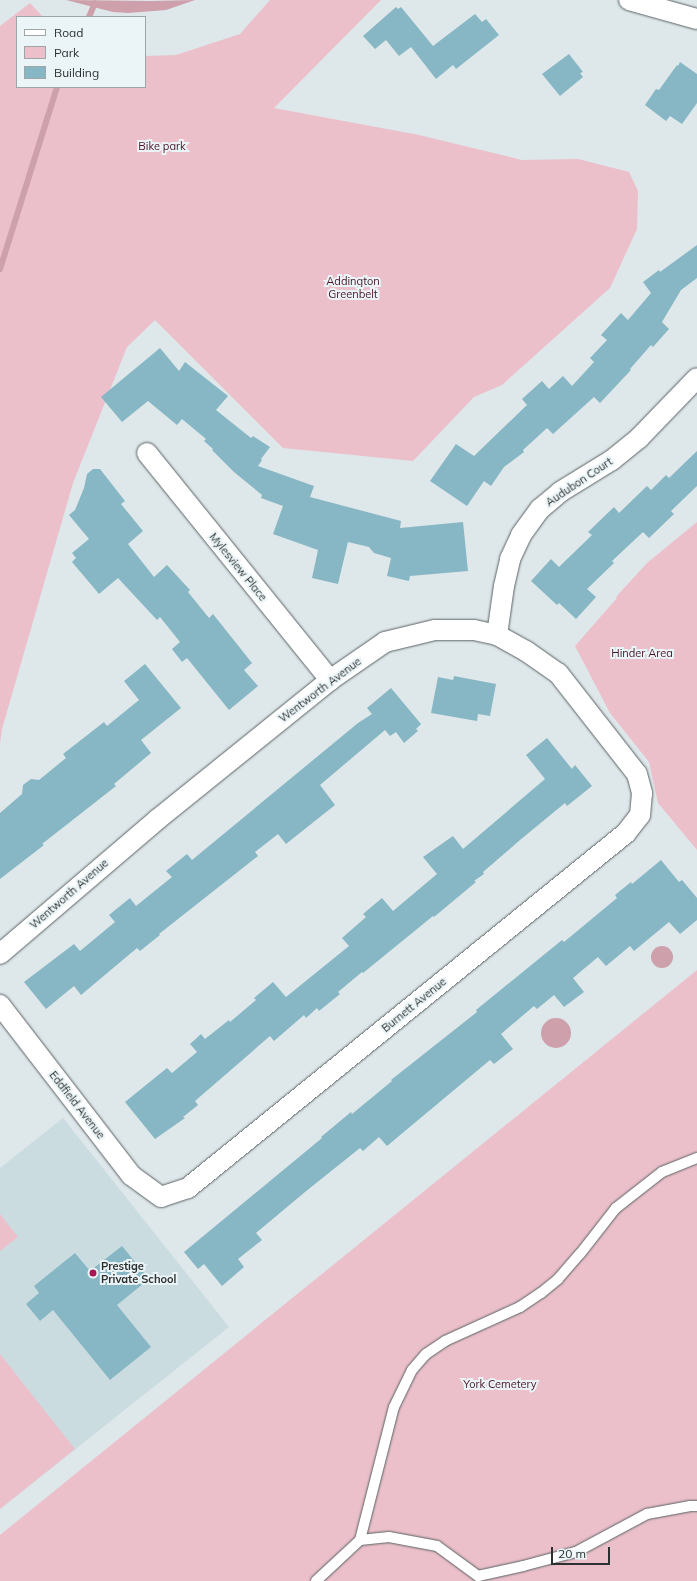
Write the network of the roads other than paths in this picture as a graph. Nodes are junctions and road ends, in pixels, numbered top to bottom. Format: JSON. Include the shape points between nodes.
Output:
{"nodes":[{"id":1,"x":629,"y":0,"type":"edge"},
{"id":2,"x":697,"y":19,"type":"edge"},
{"id":3,"x":697,"y":378,"type":"edge"},
{"id":4,"x":147,"y":454,"type":"dead end"},
{"id":5,"x":498,"y":634,"type":"junction"},
{"id":6,"x":330,"y":680,"type":"junction"},
{"id":7,"x":642,"y":793,"type":"joint"},
{"id":8,"x":0,"y":954,"type":"edge"},
{"id":9,"x":0,"y":1005,"type":"edge"},
{"id":10,"x":697,"y":1158,"type":"edge"},
{"id":11,"x":161,"y":1197,"type":"joint"},
{"id":12,"x":697,"y":1506,"type":"edge"},
{"id":13,"x":360,"y":1540,"type":"junction"},
{"id":14,"x":478,"y":1578,"type":"edge"},
{"id":15,"x":316,"y":1581,"type":"edge"}],
"edges":[{"from":1,"to":2,"type":"street"},
{"from":3,"to":5,"type":"street","name":"Audubon Court","via":[[640,438],[612,460],[560,492],[540,509],[521,535],[510,559]]},
{"from":4,"to":6,"type":"street","name":"Mylesview Place"},
{"from":5,"to":6,"type":"street","name":"Wentworth Avenue","via":[[474,630],[435,630],[385,642]]},
{"from":5,"to":7,"type":"street","name":"Wentworth Avenue","via":[[558,673],[638,774]]},
{"from":6,"to":8,"type":"street","name":"Wentworth Avenue","via":[[158,819]]},
{"from":7,"to":11,"type":"street","name":"Burnett Avenue","via":[[640,815],[626,833],[188,1188]]},
{"from":9,"to":11,"type":"street","name":"Eddfield Avenue","via":[[131,1175]]},
{"from":10,"to":13,"type":"lane","via":[[662,1172],[616,1208],[558,1279],[541,1293],[520,1307],[445,1341],[426,1354],[412,1370],[394,1407]]},
{"from":12,"to":14,"type":"lane","via":[[647,1514],[576,1552]]},
{"from":13,"to":14,"type":"lane","via":[[389,1537],[437,1546]]},
{"from":13,"to":15,"type":"lane"}]}
